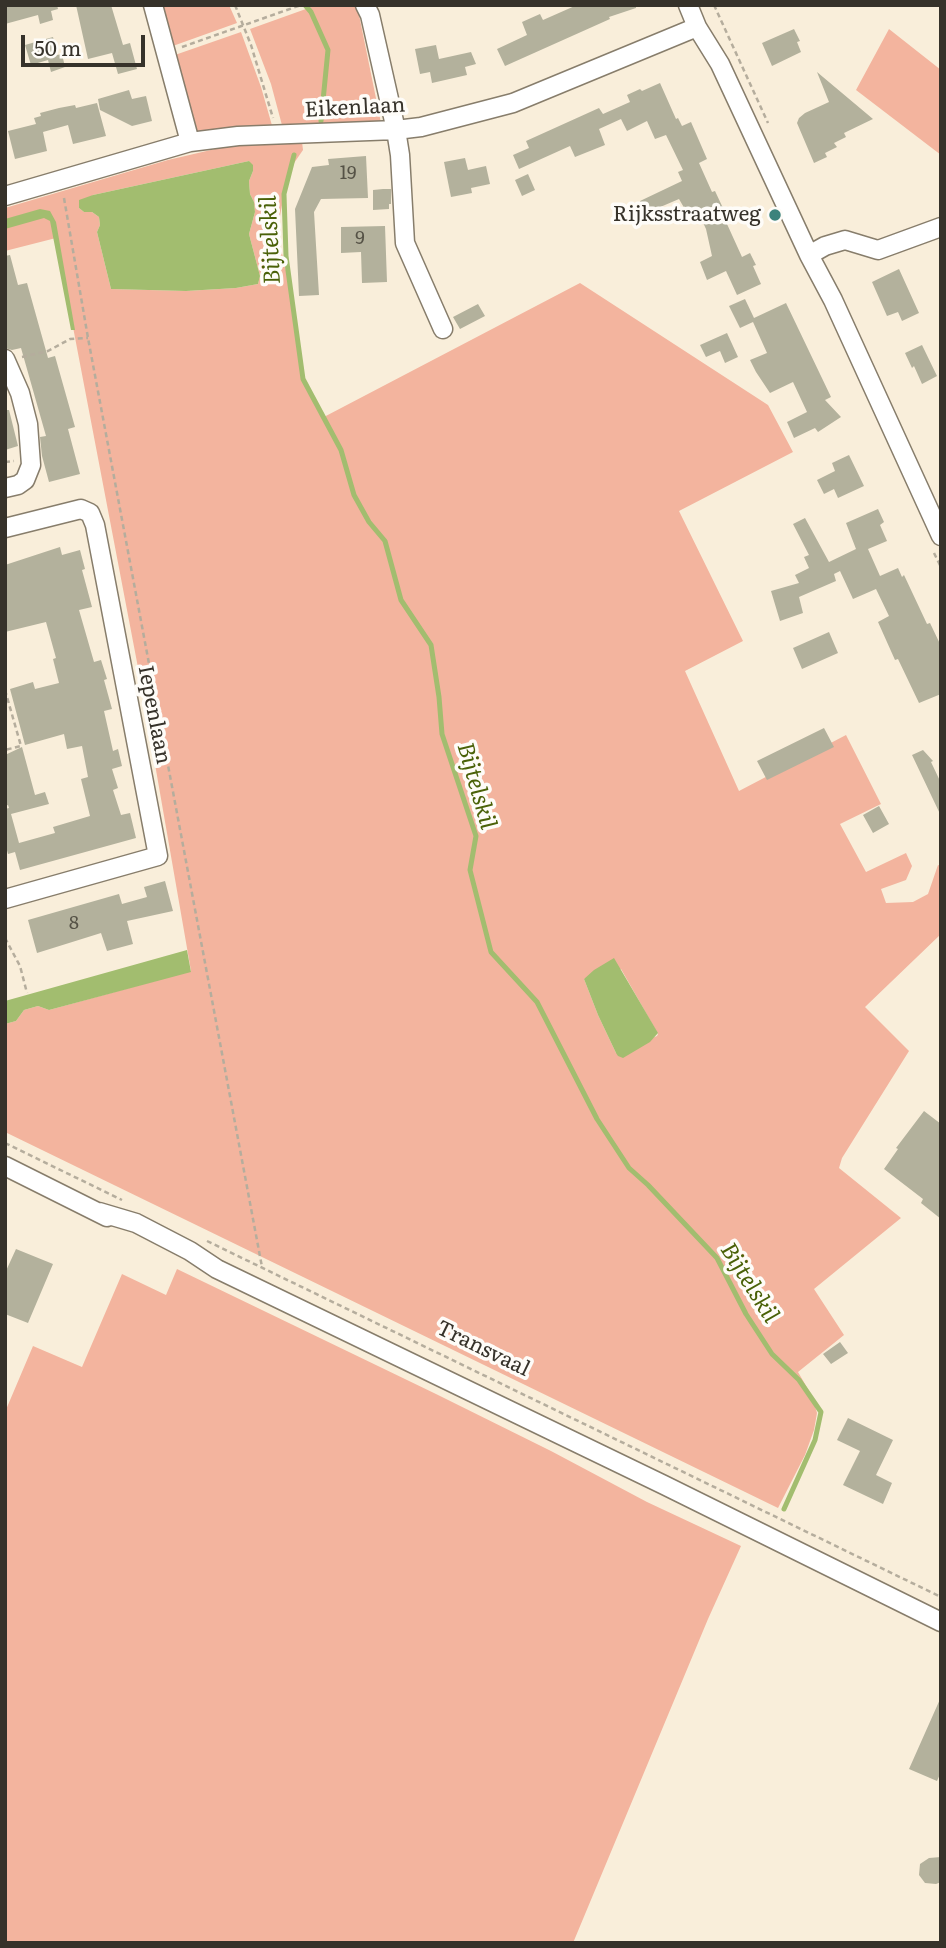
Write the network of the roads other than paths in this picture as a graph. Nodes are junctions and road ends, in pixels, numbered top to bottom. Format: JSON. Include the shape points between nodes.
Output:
{"nodes":[{"id":1,"x":153,"y":5,"type":"edge"},
{"id":2,"x":365,"y":5,"type":"edge"},
{"id":3,"x":688,"y":5,"type":"edge"},
{"id":4,"x":698,"y":27,"type":"junction"},
{"id":5,"x":396,"y":130,"type":"junction"},
{"id":6,"x":190,"y":142,"type":"junction"},
{"id":7,"x":5,"y":196,"type":"edge"},
{"id":8,"x":941,"y":227,"type":"edge"},
{"id":9,"x":809,"y":255,"type":"junction"},
{"id":10,"x":443,"y":329,"type":"dead end"},
{"id":11,"x":6,"y":360,"type":"edge"},
{"id":12,"x":5,"y":488,"type":"edge"},
{"id":13,"x":5,"y":527,"type":"edge"},
{"id":14,"x":941,"y":536,"type":"edge"},
{"id":15,"x":5,"y":899,"type":"edge"},
{"id":16,"x":5,"y":1166,"type":"edge"},
{"id":17,"x":941,"y":1622,"type":"edge"}],
"edges":[{"from":1,"to":6,"type":"street"},
{"from":2,"to":5,"type":"street"},
{"from":3,"to":4,"type":"street"},
{"from":4,"to":5,"type":"street","name":"Eikenlaan","via":[[513,103]]},
{"from":4,"to":9,"type":"street","via":[[720,64]]},
{"from":5,"to":6,"type":"street","name":"Eikenlaan"},
{"from":5,"to":10,"type":"street","via":[[405,243]]},
{"from":6,"to":7,"type":"street","name":"Eikenlaan"},
{"from":8,"to":9,"type":"street","via":[[878,250],[845,240]]},
{"from":9,"to":14,"type":"street"},
{"from":11,"to":12,"type":"street","via":[[28,425],[31,465],[25,480]]},
{"from":13,"to":15,"type":"street","name":"Iepenlaan","via":[[82,509],[90,513],[159,856]]},
{"from":16,"to":17,"type":"street","name":"Transvaal","via":[[183,1260],[217,1269]]}]}
